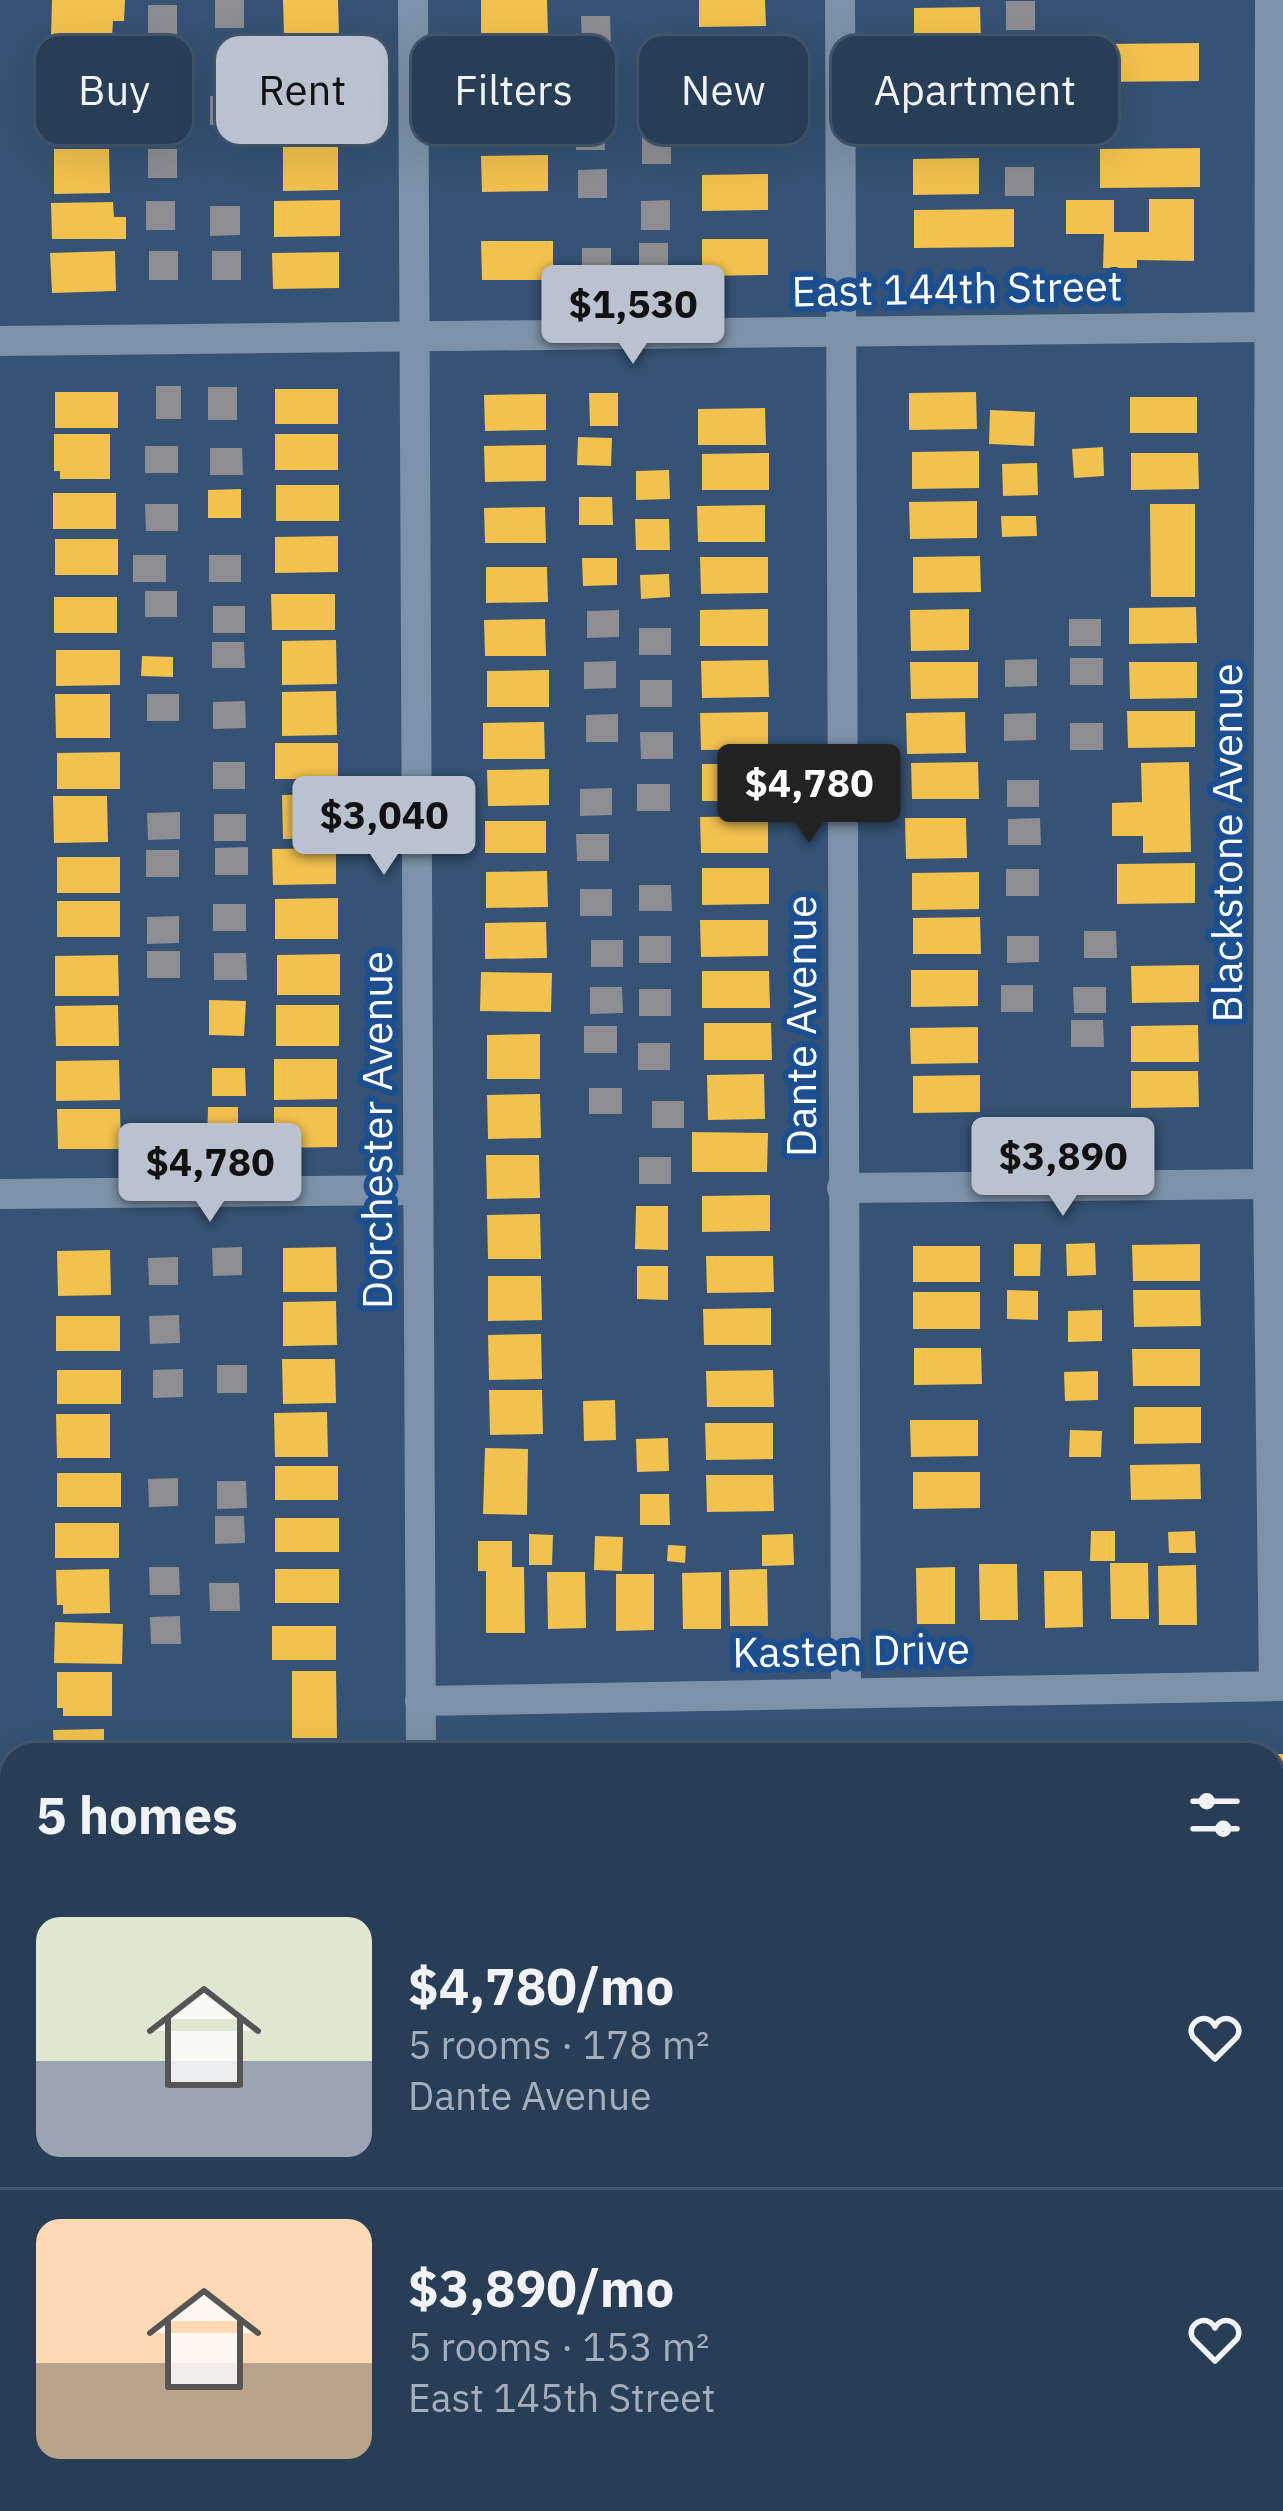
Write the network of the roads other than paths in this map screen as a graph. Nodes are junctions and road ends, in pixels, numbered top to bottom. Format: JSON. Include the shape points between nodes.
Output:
{"nodes":[{"id":1,"x":413,"y":0,"type":"edge"},
{"id":2,"x":840,"y":0,"type":"edge"},
{"id":3,"x":1270,"y":0,"type":"edge"},
{"id":4,"x":1266,"y":327,"type":"junction"},
{"id":5,"x":842,"y":332,"type":"junction"},
{"id":6,"x":415,"y":336,"type":"junction"},
{"id":7,"x":0,"y":341,"type":"edge"},
{"id":8,"x":1276,"y":1184,"type":"edge"},
{"id":9,"x":842,"y":1188,"type":"junction"},
{"id":10,"x":418,"y":1190,"type":"junction"},
{"id":11,"x":0,"y":1194,"type":"edge"},
{"id":12,"x":1279,"y":1686,"type":"edge"},
{"id":13,"x":846,"y":1691,"type":"junction"},
{"id":14,"x":420,"y":1700,"type":"junction"},
{"id":15,"x":421,"y":1743,"type":"edge"}],
"edges":[{"from":1,"to":6,"type":"street","name":"Dorchester Avenue"},
{"from":2,"to":5,"type":"street","name":"Dante Avenue"},
{"from":3,"to":4,"type":"street","name":"Blackstone Avenue"},
{"from":4,"to":5,"type":"street","name":"East 144th Street"},
{"from":4,"to":8,"type":"street","name":"Blackstone Avenue"},
{"from":5,"to":6,"type":"street","name":"East 144th Street"},
{"from":5,"to":9,"type":"street","name":"Dante Avenue"},
{"from":6,"to":7,"type":"street","name":"East 144th Street"},
{"from":6,"to":10,"type":"street","name":"Dorchester Avenue"},
{"from":8,"to":9,"type":"street"},
{"from":8,"to":12,"type":"street","name":"Blackstone Avenue"},
{"from":9,"to":13,"type":"street","name":"Dante Avenue"},
{"from":10,"to":11,"type":"street"},
{"from":10,"to":14,"type":"street","name":"Dorchester Avenue"},
{"from":12,"to":13,"type":"street","name":"Kasten Drive"},
{"from":13,"to":14,"type":"street","name":"Kasten Drive"},
{"from":14,"to":15,"type":"street","name":"Dorchester Avenue"}]}
